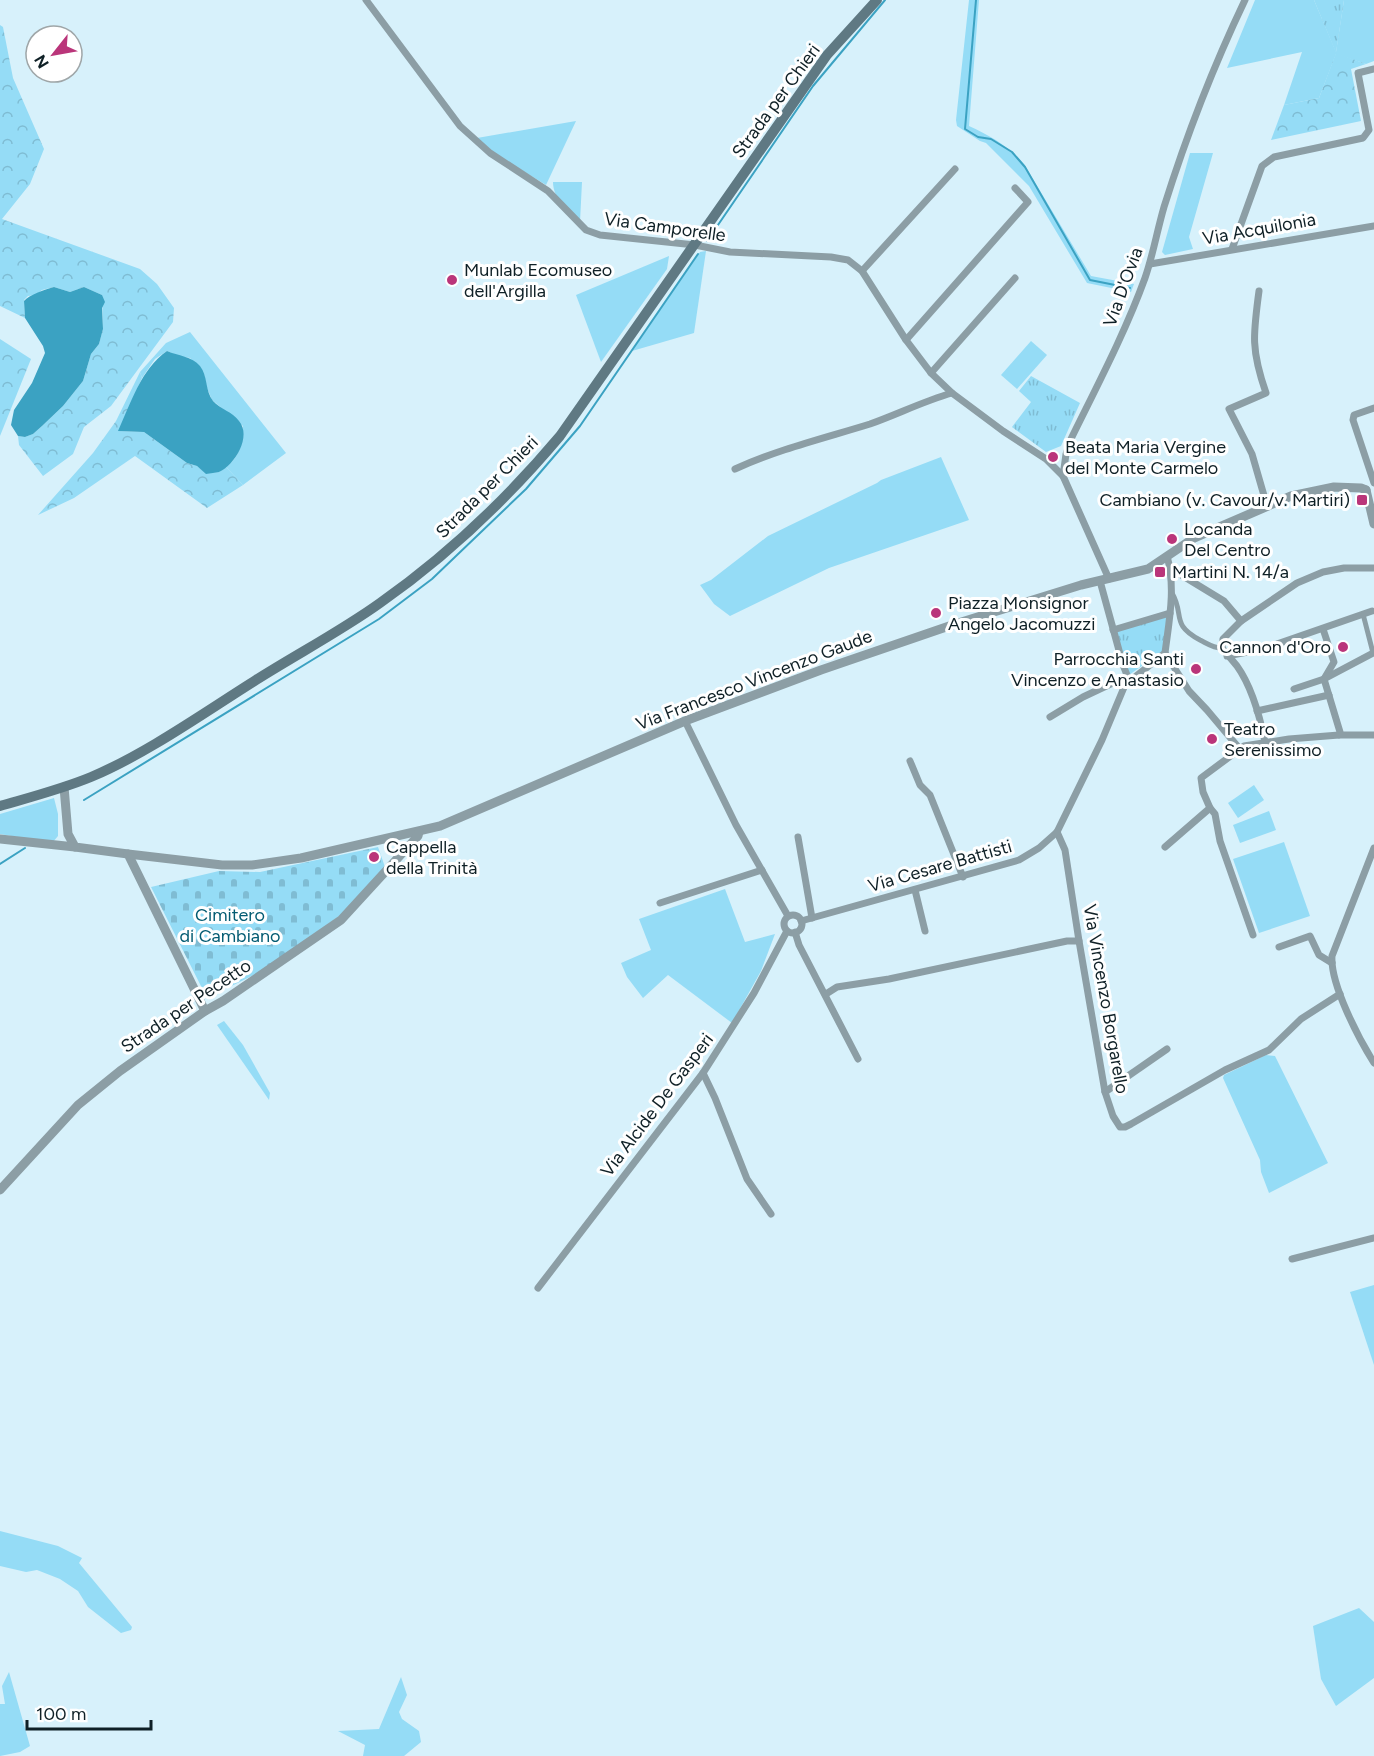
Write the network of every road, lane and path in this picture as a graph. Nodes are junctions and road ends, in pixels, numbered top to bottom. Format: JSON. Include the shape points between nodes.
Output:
{"nodes":[{"id":1,"x":366,"y":0,"type":"edge"},
{"id":2,"x":877,"y":0,"type":"edge"},
{"id":3,"x":1245,"y":0,"type":"edge"},
{"id":4,"x":1374,"y":69,"type":"edge"},
{"id":5,"x":955,"y":169,"type":"dead end"},
{"id":6,"x":1015,"y":188,"type":"dead end"},
{"id":7,"x":1374,"y":226,"type":"edge"},
{"id":8,"x":694,"y":245,"type":"junction"},
{"id":9,"x":1232,"y":249,"type":"junction"},
{"id":10,"x":1150,"y":264,"type":"junction"},
{"id":11,"x":862,"y":271,"type":"junction"},
{"id":12,"x":1015,"y":278,"type":"dead end"},
{"id":13,"x":1259,"y":291,"type":"dead end"},
{"id":14,"x":906,"y":340,"type":"junction"},
{"id":15,"x":931,"y":373,"type":"junction"},
{"id":16,"x":952,"y":393,"type":"junction"},
{"id":17,"x":1374,"y":408,"type":"edge"},
{"id":18,"x":735,"y":469,"type":"dead end"},
{"id":19,"x":1063,"y":476,"type":"junction"},
{"id":20,"x":1371,"y":486,"type":"edge"},
{"id":21,"x":1267,"y":506,"type":"junction"},
{"id":22,"x":1374,"y":524,"type":"edge"},
{"id":23,"x":1167,"y":556,"type":"junction"},
{"id":24,"x":1374,"y":568,"type":"edge"},
{"id":25,"x":1172,"y":572,"type":"junction"},
{"id":26,"x":1104,"y":580,"type":"junction"},
{"id":27,"x":1172,"y":592,"type":"junction"},
{"id":28,"x":1373,"y":610,"type":"edge"},
{"id":29,"x":1170,"y":613,"type":"junction"},
{"id":30,"x":1363,"y":614,"type":"junction"},
{"id":31,"x":1241,"y":621,"type":"junction"},
{"id":32,"x":1323,"y":629,"type":"junction"},
{"id":33,"x":1113,"y":630,"type":"junction"},
{"id":34,"x":1222,"y":648,"type":"junction"},
{"id":35,"x":1165,"y":653,"type":"junction"},
{"id":36,"x":1373,"y":654,"type":"edge"},
{"id":37,"x":1227,"y":656,"type":"junction"},
{"id":38,"x":1324,"y":679,"type":"junction"},
{"id":39,"x":1127,"y":682,"type":"junction"},
{"id":40,"x":1294,"y":689,"type":"dead end"},
{"id":41,"x":1329,"y":695,"type":"junction"},
{"id":42,"x":1257,"y":711,"type":"junction"},
{"id":43,"x":1050,"y":717,"type":"dead end"},
{"id":44,"x":685,"y":721,"type":"junction"},
{"id":45,"x":1339,"y":735,"type":"junction"},
{"id":46,"x":1374,"y":735,"type":"edge"},
{"id":47,"x":1265,"y":742,"type":"junction"},
{"id":48,"x":1239,"y":748,"type":"junction"},
{"id":49,"x":910,"y":760,"type":"dead end"},
{"id":50,"x":64,"y":787,"type":"junction"},
{"id":51,"x":0,"y":806,"type":"edge"},
{"id":52,"x":1210,"y":808,"type":"junction"},
{"id":53,"x":419,"y":832,"type":"junction"},
{"id":54,"x":1057,"y":832,"type":"junction"},
{"id":55,"x":798,"y":837,"type":"dead end"},
{"id":56,"x":0,"y":839,"type":"edge"},
{"id":57,"x":75,"y":847,"type":"junction"},
{"id":58,"x":1165,"y":847,"type":"dead end"},
{"id":59,"x":1374,"y":848,"type":"edge"},
{"id":60,"x":128,"y":854,"type":"junction"},
{"id":61,"x":762,"y":870,"type":"junction"},
{"id":62,"x":963,"y":877,"type":"junction"},
{"id":63,"x":915,"y":890,"type":"junction"},
{"id":64,"x":660,"y":903,"type":"dead end"},
{"id":65,"x":788,"y":916,"type":"junction"},
{"id":66,"x":812,"y":918,"type":"junction"},
{"id":67,"x":801,"y":921,"type":"junction"},
{"id":68,"x":787,"y":931,"type":"junction"},
{"id":69,"x":925,"y":931,"type":"dead end"},
{"id":70,"x":795,"y":932,"type":"junction"},
{"id":71,"x":1253,"y":935,"type":"dead end"},
{"id":72,"x":1078,"y":941,"type":"junction"},
{"id":73,"x":1279,"y":947,"type":"dead end"},
{"id":74,"x":1332,"y":963,"type":"junction"},
{"id":75,"x":826,"y":994,"type":"junction"},
{"id":76,"x":1340,"y":994,"type":"junction"},
{"id":77,"x":205,"y":1011,"type":"junction"},
{"id":78,"x":1167,"y":1049,"type":"dead end"},
{"id":79,"x":1373,"y":1057,"type":"edge"},
{"id":80,"x":858,"y":1059,"type":"dead end"},
{"id":81,"x":703,"y":1073,"type":"junction"},
{"id":82,"x":1105,"y":1092,"type":"junction"},
{"id":83,"x":0,"y":1190,"type":"edge"},
{"id":84,"x":771,"y":1214,"type":"dead end"},
{"id":85,"x":1374,"y":1238,"type":"edge"},
{"id":86,"x":1292,"y":1259,"type":"dead end"},
{"id":87,"x":538,"y":1288,"type":"dead end"}],
"edges":[{"from":1,"to":8,"type":"street","name":"Via Camporelle","via":[[459,126],[490,153],[548,191],[586,230]]},
{"from":2,"to":8,"type":"main road","name":"Strada per Chieri","via":[[827,55]]},
{"from":3,"to":10,"type":"street","name":"Via D'Ovia","via":[[1176,171]]},
{"from":4,"to":9,"type":"street","via":[[1358,73],[1369,130],[1363,138],[1274,157],[1262,166]]},
{"from":5,"to":11,"type":"street"},
{"from":6,"to":14,"type":"street","via":[[1028,202]]},
{"from":7,"to":9,"type":"street","name":"Via Acquilonia"},
{"from":8,"to":11,"type":"street","name":"Via Camporelle","via":[[730,252],[831,257],[848,260]]},
{"from":8,"to":50,"type":"main road","name":"Strada per Chieri","via":[[560,436],[458,541],[379,604],[136,754]]},
{"from":9,"to":10,"type":"street","name":"Via Acquilonia"},
{"from":10,"to":19,"type":"street","name":"Via D'Ovia","via":[[1123,334],[1071,439]]},
{"from":11,"to":14,"type":"street"},
{"from":12,"to":15,"type":"street"},
{"from":13,"to":21,"type":"street","via":[[1253,336],[1256,365],[1266,393],[1229,409],[1252,454]]},
{"from":14,"to":15,"type":"street"},
{"from":15,"to":16,"type":"street"},
{"from":16,"to":18,"type":"street","via":[[873,423],[776,451]]},
{"from":16,"to":19,"type":"street","via":[[1046,459]]},
{"from":17,"to":20,"type":"street","via":[[1354,415],[1353,420]]},
{"from":19,"to":26,"type":"street"},
{"from":20,"to":21,"type":"street","name":"Via Francesco Vincenzo Gaude","via":[[1314,490]]},
{"from":20,"to":22,"type":"street"},
{"from":21,"to":23,"type":"street","name":"Via Francesco Vincenzo Gaude","via":[[1194,538]]},
{"from":23,"to":25,"type":"street"},
{"from":23,"to":26,"type":"street","name":"Via Francesco Vincenzo Gaude","via":[[1148,569]]},
{"from":24,"to":31,"type":"street","via":[[1323,572],[1297,583]]},
{"from":25,"to":27,"type":"street"},
{"from":25,"to":31,"type":"street","via":[[1224,601]]},
{"from":26,"to":33,"type":"street"},
{"from":26,"to":44,"type":"street","name":"Via Francesco Vincenzo Gaude","via":[[899,643]]},
{"from":27,"to":29,"type":"street"},
{"from":27,"to":34,"type":"street","via":[[1184,629],[1214,648]]},
{"from":28,"to":30,"type":"street"},
{"from":29,"to":33,"type":"street"},
{"from":29,"to":35,"type":"street"},
{"from":30,"to":32,"type":"street"},
{"from":30,"to":36,"type":"street"},
{"from":31,"to":34,"type":"street","via":[[1224,639]]},
{"from":32,"to":37,"type":"street","via":[[1263,649]]},
{"from":32,"to":38,"type":"street","via":[[1334,662]]},
{"from":33,"to":39,"type":"street"},
{"from":34,"to":37,"type":"street"},
{"from":35,"to":39,"type":"street"},
{"from":35,"to":48,"type":"street","via":[[1189,691]]},
{"from":36,"to":38,"type":"street"},
{"from":37,"to":42,"type":"street","via":[[1237,666]]},
{"from":38,"to":40,"type":"street"},
{"from":38,"to":41,"type":"street"},
{"from":39,"to":43,"type":"street","via":[[1119,681],[1083,697]]},
{"from":39,"to":54,"type":"street","name":"Via Cesare Battisti"},
{"from":41,"to":42,"type":"street"},
{"from":41,"to":45,"type":"street"},
{"from":42,"to":47,"type":"street"},
{"from":44,"to":53,"type":"street","name":"Via Francesco Vincenzo Gaude"},
{"from":44,"to":61,"type":"street"},
{"from":45,"to":46,"type":"street"},
{"from":45,"to":47,"type":"street"},
{"from":47,"to":48,"type":"street"},
{"from":48,"to":52,"type":"street","via":[[1201,778]]},
{"from":49,"to":62,"type":"street","via":[[920,785],[930,795]]},
{"from":50,"to":51,"type":"main road","name":"Strada per Chieri"},
{"from":50,"to":57,"type":"street","via":[[68,834]]},
{"from":52,"to":58,"type":"street"},
{"from":52,"to":71,"type":"street"},
{"from":53,"to":60,"type":"street","name":"Via Francesco Vincenzo Gaude","via":[[252,865]]},
{"from":53,"to":77,"type":"street","name":"Strada per Pecetto","via":[[341,920]]},
{"from":54,"to":62,"type":"street","name":"Via Cesare Battisti","via":[[1019,860]]},
{"from":54,"to":72,"type":"street","name":"Via Vincenzo Borgarello","via":[[1065,850]]},
{"from":55,"to":66,"type":"street"},
{"from":56,"to":57,"type":"street","name":"Via Francesco Vincenzo Gaude"},
{"from":57,"to":60,"type":"street","name":"Via Francesco Vincenzo Gaude"},
{"from":59,"to":74,"type":"street"},
{"from":60,"to":77,"type":"street"},
{"from":61,"to":64,"type":"street"},
{"from":61,"to":65,"type":"street"},
{"from":62,"to":63,"type":"street","name":"Via Cesare Battisti"},
{"from":63,"to":66,"type":"street","name":"Via Cesare Battisti"},
{"from":63,"to":69,"type":"street"},
{"from":65,"to":67,"type":"street","via":[[795,915]]},
{"from":65,"to":68,"type":"street","via":[[784,925]]},
{"from":66,"to":67,"type":"street","name":"Via Cesare Battisti"},
{"from":67,"to":70,"type":"street"},
{"from":68,"to":70,"type":"street"},
{"from":68,"to":81,"type":"street","name":"Via Alcide De Gasperi","via":[[754,993]]},
{"from":70,"to":75,"type":"street"},
{"from":72,"to":75,"type":"street","via":[[837,987]]},
{"from":72,"to":82,"type":"street","name":"Via Vincenzo Borgarello"},
{"from":73,"to":74,"type":"street","via":[[1310,936],[1319,955]]},
{"from":74,"to":76,"type":"street"},
{"from":75,"to":80,"type":"street"},
{"from":76,"to":79,"type":"street"},
{"from":76,"to":82,"type":"street","name":"Via Vincenzo Borgarello","via":[[1301,1019],[1269,1050],[1224,1070],[1125,1127],[1116,1123]]},
{"from":77,"to":83,"type":"street","name":"Strada per Pecetto","via":[[78,1105]]},
{"from":78,"to":82,"type":"street"},
{"from":81,"to":84,"type":"street","via":[[747,1179]]},
{"from":81,"to":87,"type":"street","name":"Via Alcide De Gasperi"},
{"from":85,"to":86,"type":"street"}]}
